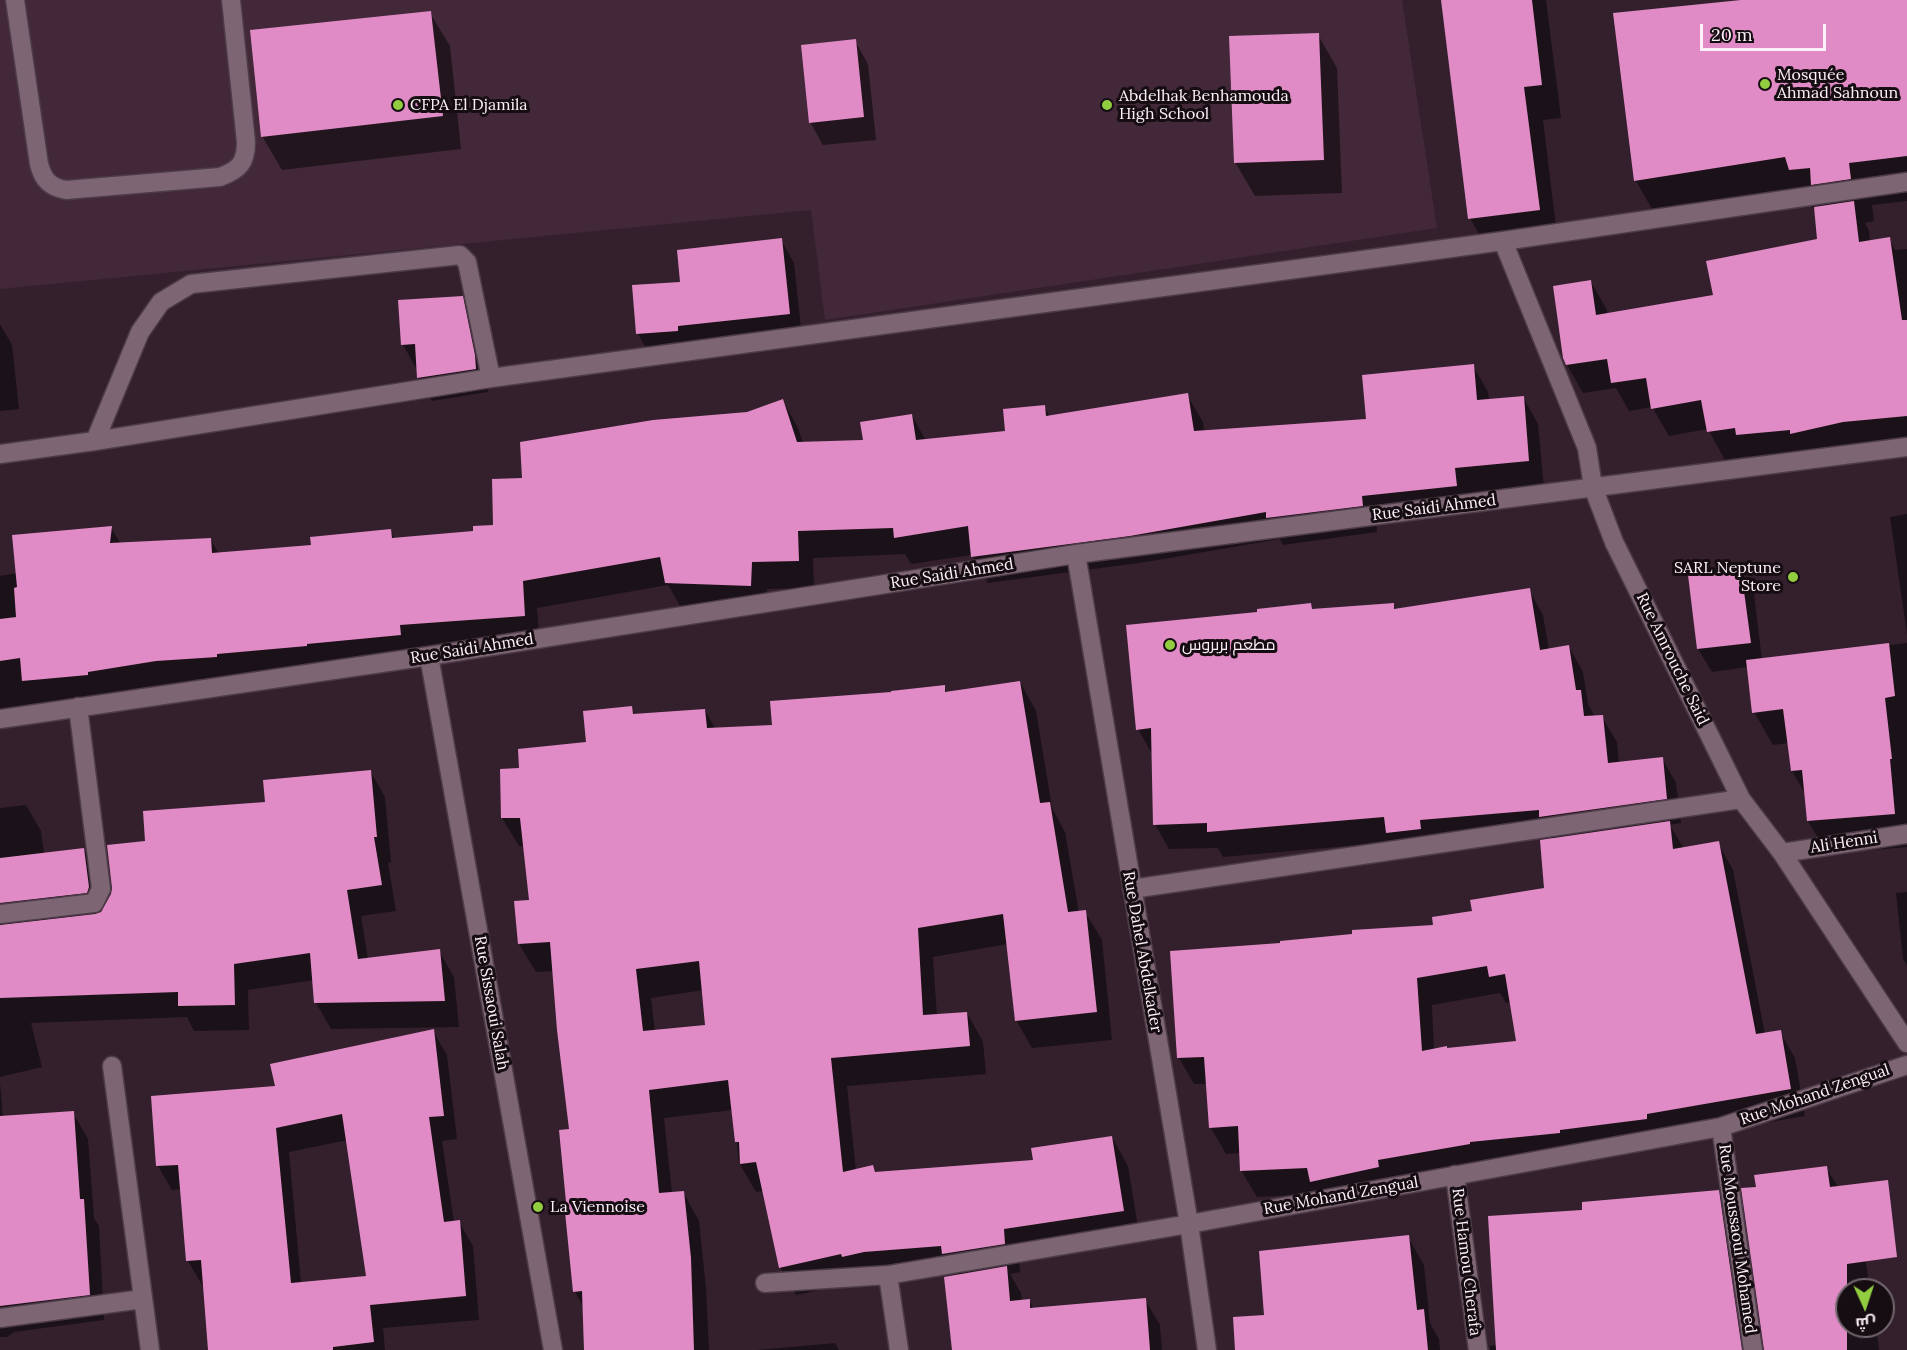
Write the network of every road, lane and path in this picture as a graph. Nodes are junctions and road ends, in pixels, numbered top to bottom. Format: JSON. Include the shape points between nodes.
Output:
{"nodes":[{"id":1,"x":15,"y":0,"type":"edge"},
{"id":2,"x":231,"y":0,"type":"edge"},
{"id":3,"x":1907,"y":182,"type":"edge"},
{"id":4,"x":1503,"y":241,"type":"junction"},
{"id":5,"x":491,"y":378,"type":"junction"},
{"id":6,"x":95,"y":441,"type":"junction"},
{"id":7,"x":1907,"y":447,"type":"edge"},
{"id":8,"x":0,"y":454,"type":"edge"},
{"id":9,"x":1593,"y":487,"type":"junction"},
{"id":10,"x":1076,"y":554,"type":"junction"},
{"id":11,"x":429,"y":656,"type":"junction"},
{"id":12,"x":78,"y":708,"type":"junction"},
{"id":13,"x":0,"y":719,"type":"edge"},
{"id":14,"x":1741,"y":799,"type":"junction"},
{"id":15,"x":1907,"y":834,"type":"edge"},
{"id":16,"x":1782,"y":853,"type":"junction"},
{"id":17,"x":1132,"y":889,"type":"junction"},
{"id":18,"x":0,"y":914,"type":"edge"},
{"id":19,"x":1907,"y":1043,"type":"edge"},
{"id":20,"x":1907,"y":1065,"type":"edge"},
{"id":21,"x":112,"y":1066,"type":"dead end"},
{"id":22,"x":1721,"y":1127,"type":"junction"},
{"id":23,"x":1455,"y":1175,"type":"junction"},
{"id":24,"x":1189,"y":1224,"type":"junction"},
{"id":25,"x":888,"y":1275,"type":"junction"},
{"id":26,"x":765,"y":1283,"type":"dead end"},
{"id":27,"x":143,"y":1299,"type":"junction"},
{"id":28,"x":0,"y":1318,"type":"edge"},
{"id":29,"x":150,"y":1350,"type":"edge"},
{"id":30,"x":550,"y":1350,"type":"edge"},
{"id":31,"x":900,"y":1350,"type":"edge"},
{"id":32,"x":1207,"y":1350,"type":"edge"},
{"id":33,"x":1478,"y":1350,"type":"edge"},
{"id":34,"x":1753,"y":1350,"type":"edge"}],
"edges":[{"from":1,"to":2,"type":"street","via":[[41,174],[56,188],[66,190],[220,177],[241,165],[246,142]]},
{"from":3,"to":4,"type":"street"},
{"from":4,"to":5,"type":"street"},
{"from":4,"to":9,"type":"street","name":"Rue Amrouche Said","via":[[1587,448]]},
{"from":5,"to":6,"type":"street"},
{"from":5,"to":6,"type":"street","via":[[467,262],[460,255],[191,284],[161,302],[140,332]]},
{"from":6,"to":8,"type":"street"},
{"from":7,"to":9,"type":"street","name":"Rue Saidi Ahmed"},
{"from":9,"to":10,"type":"street","name":"Rue Saidi Ahmed"},
{"from":9,"to":14,"type":"street","name":"Rue Amrouche Said","via":[[1614,542]]},
{"from":10,"to":11,"type":"street","name":"Rue Saidi Ahmed"},
{"from":10,"to":17,"type":"street","name":"Rue Dahel Abdelkader"},
{"from":11,"to":12,"type":"street","name":"Rue Saidi Ahmed"},
{"from":11,"to":30,"type":"street","name":"Rue Sissaoui Salah"},
{"from":12,"to":13,"type":"street","name":"Rue Saidi Ahmed"},
{"from":12,"to":18,"type":"street","via":[[101,889],[94,903]]},
{"from":14,"to":16,"type":"street","name":"Rue Amrouche Said"},
{"from":14,"to":17,"type":"street"},
{"from":15,"to":16,"type":"street","name":"Ali Henni"},
{"from":16,"to":19,"type":"street","name":"Rue Amrouche Said"},
{"from":17,"to":24,"type":"street","name":"Rue Dahel Abdelkader"},
{"from":20,"to":22,"type":"street","name":"Rue Mohand Zengual"},
{"from":21,"to":27,"type":"street"},
{"from":22,"to":23,"type":"street","name":"Rue Mohand Zengual"},
{"from":22,"to":34,"type":"street","name":"Rue Moussaoui Mohamed"},
{"from":23,"to":24,"type":"street","name":"Rue Mohand Zengual"},
{"from":23,"to":33,"type":"street","name":"Rue Hamou Cherafa"},
{"from":24,"to":25,"type":"street","name":"Rue Mohand Zengual"},
{"from":24,"to":32,"type":"street","name":"Rue Dahel Abdelkader"},
{"from":25,"to":26,"type":"street","name":"Rue Mohand Zengual"},
{"from":25,"to":31,"type":"street"},
{"from":27,"to":28,"type":"street"},
{"from":27,"to":29,"type":"street"}]}
